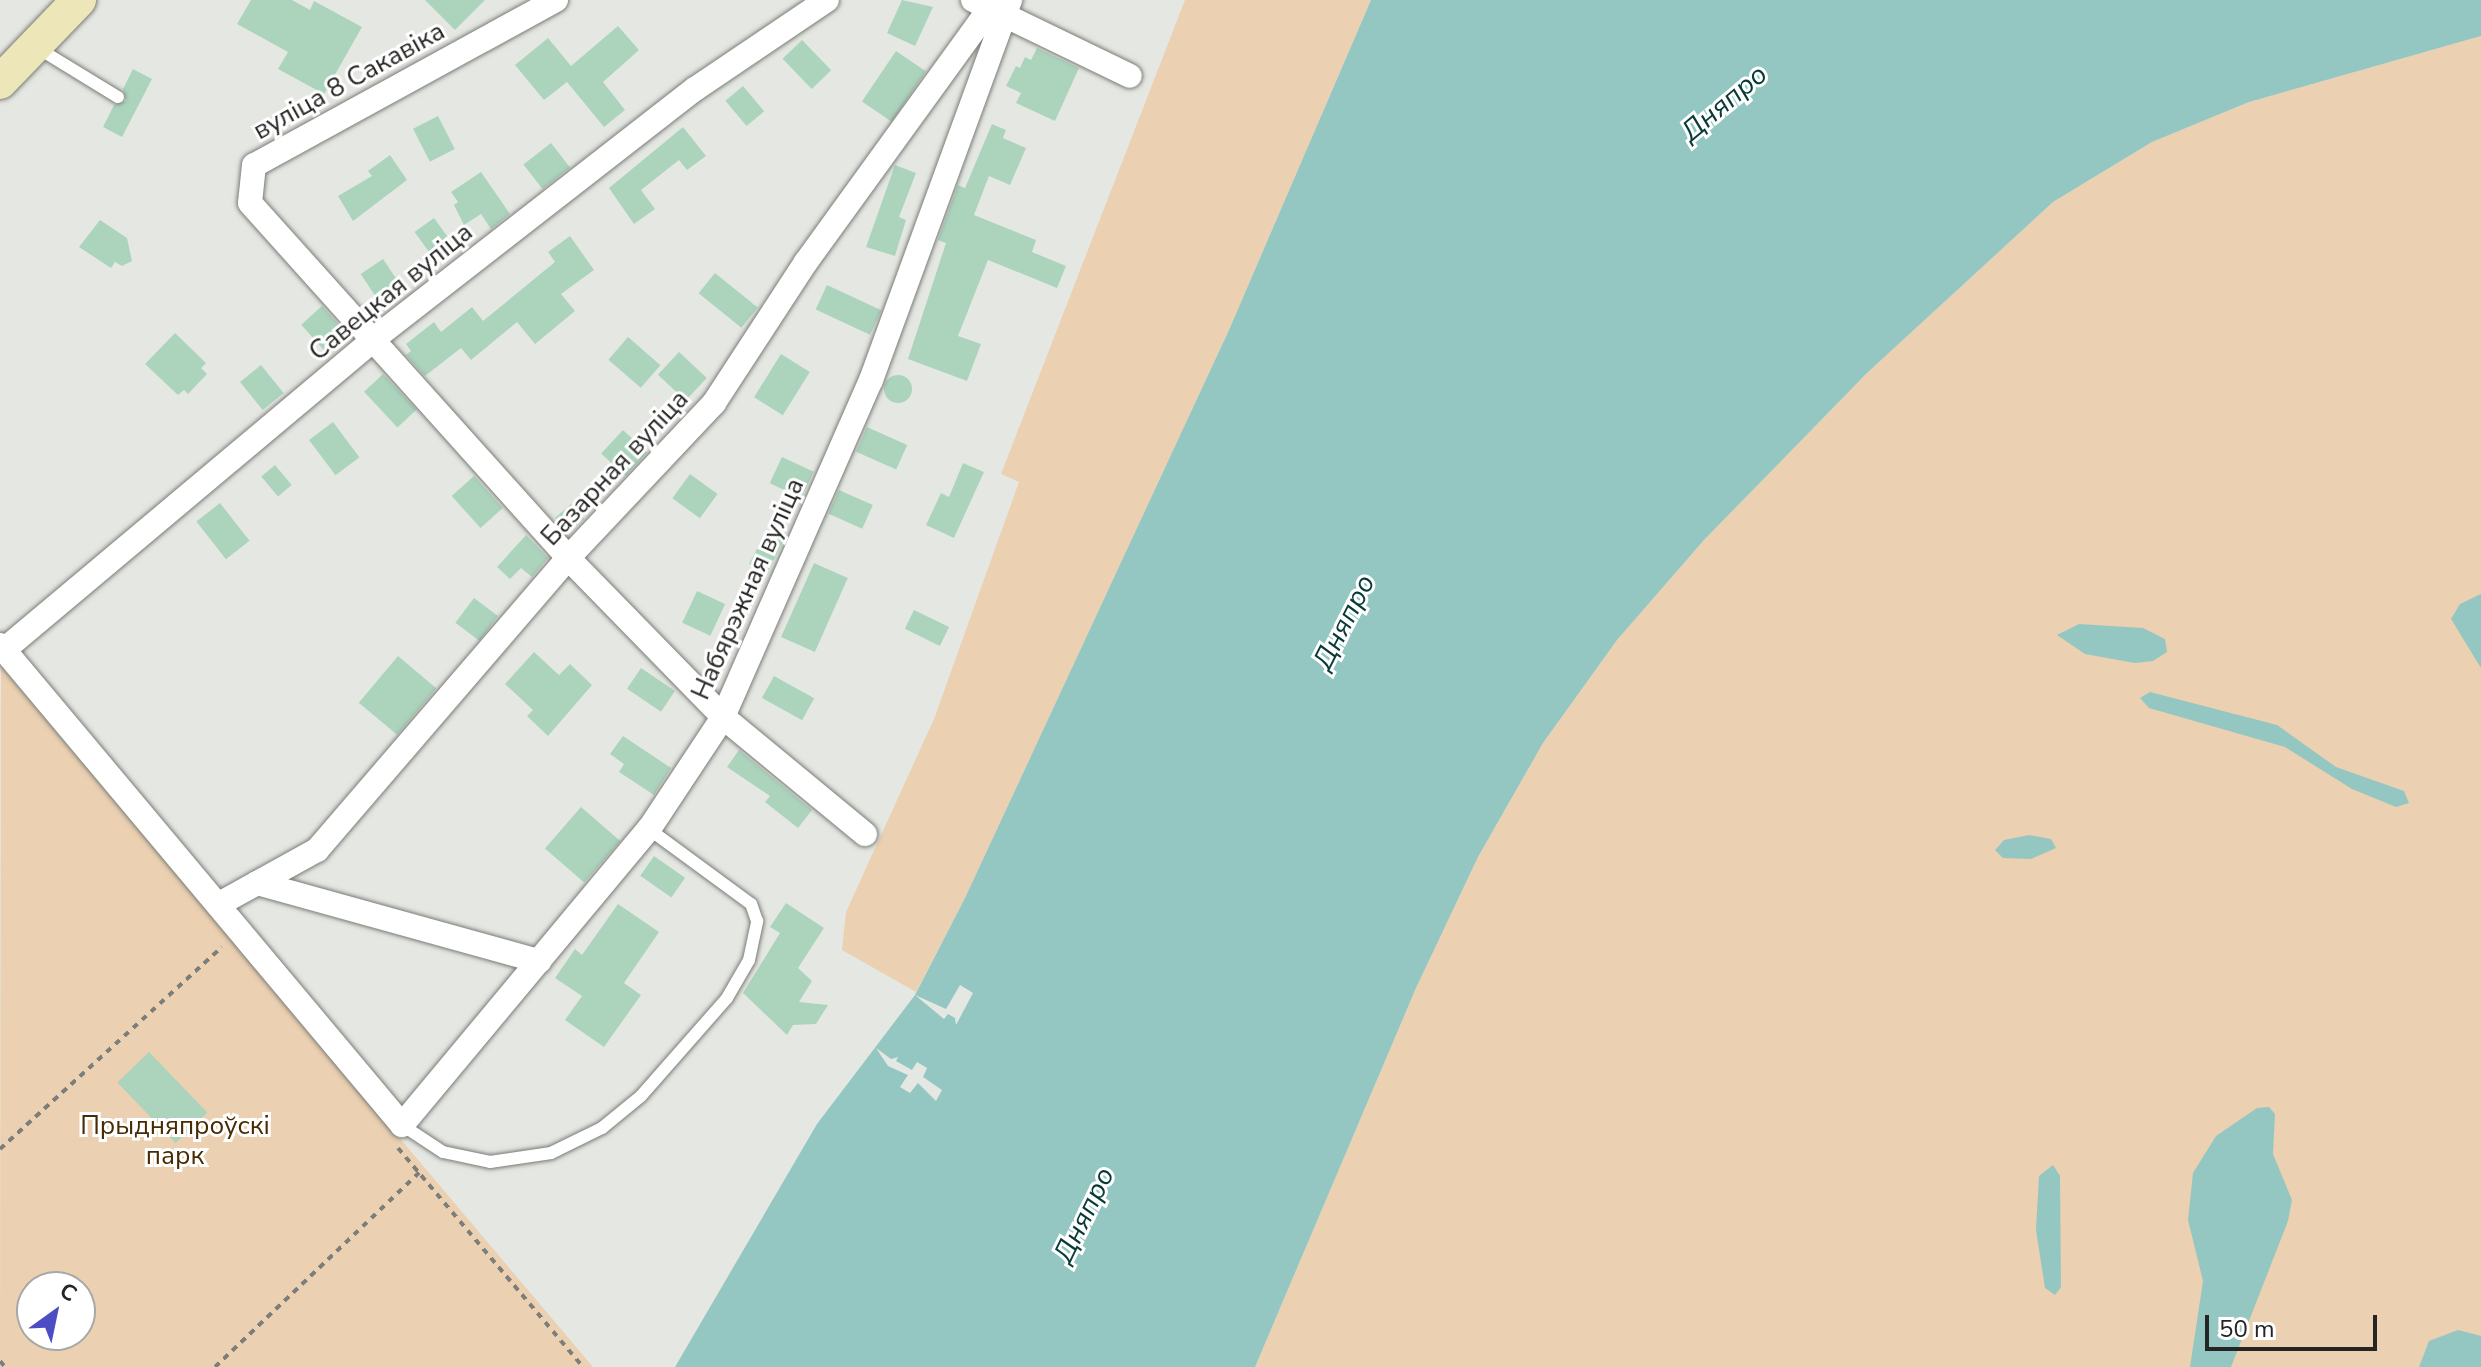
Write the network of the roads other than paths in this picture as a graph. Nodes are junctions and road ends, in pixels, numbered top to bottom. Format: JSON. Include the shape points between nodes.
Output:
{"nodes":[{"id":1,"x":79,"y":0,"type":"edge"},
{"id":2,"x":556,"y":0,"type":"edge"},
{"id":3,"x":827,"y":0,"type":"edge"},
{"id":4,"x":993,"y":6,"type":"edge"},
{"id":5,"x":35,"y":46,"type":"junction"},
{"id":6,"x":1130,"y":76,"type":"dead end"},
{"id":7,"x":0,"y":82,"type":"edge"},
{"id":8,"x":118,"y":97,"type":"dead end"},
{"id":9,"x":375,"y":338,"type":"junction"},
{"id":10,"x":568,"y":558,"type":"junction"},
{"id":11,"x":2,"y":647,"type":"edge"},
{"id":12,"x":723,"y":717,"type":"junction"},
{"id":13,"x":649,"y":829,"type":"junction"},
{"id":14,"x":865,"y":834,"type":"dead end"},
{"id":15,"x":257,"y":883,"type":"junction"},
{"id":16,"x":221,"y":903,"type":"junction"},
{"id":17,"x":539,"y":961,"type":"junction"},
{"id":18,"x":402,"y":1125,"type":"junction"}],
"edges":[{"from":1,"to":5,"type":"main road"},
{"from":2,"to":9,"type":"street","name":"вуліца 8 Сакавіка","via":[[254,165],[250,203]]},
{"from":3,"to":9,"type":"street","name":"Савецкая вуліца","via":[[695,89]]},
{"from":4,"to":6,"type":"street"},
{"from":4,"to":10,"type":"street","name":"Базарная вуліца","via":[[806,262],[714,403]]},
{"from":4,"to":12,"type":"street","name":"Набярэжная вуліца","via":[[871,380]]},
{"from":5,"to":7,"type":"main road"},
{"from":5,"to":8,"type":"lane"},
{"from":9,"to":10,"type":"street"},
{"from":9,"to":11,"type":"street","name":"Савецкая вуліца"},
{"from":10,"to":12,"type":"street"},
{"from":10,"to":15,"type":"street","name":"Базарная вуліца","via":[[317,850]]},
{"from":11,"to":16,"type":"street"},
{"from":12,"to":13,"type":"street","name":"Набярэжная вуліца"},
{"from":12,"to":14,"type":"street"},
{"from":13,"to":17,"type":"street","name":"Набярэжная вуліца"},
{"from":13,"to":18,"type":"lane","via":[[751,904],[757,921],[749,960],[727,998],[641,1096],[602,1128],[551,1153],[490,1162],[443,1152]]},
{"from":15,"to":16,"type":"street","name":"Базарная вуліца"},
{"from":15,"to":17,"type":"street"},
{"from":16,"to":18,"type":"street"},
{"from":17,"to":18,"type":"street","name":"Набярэжная вуліца"}]}
